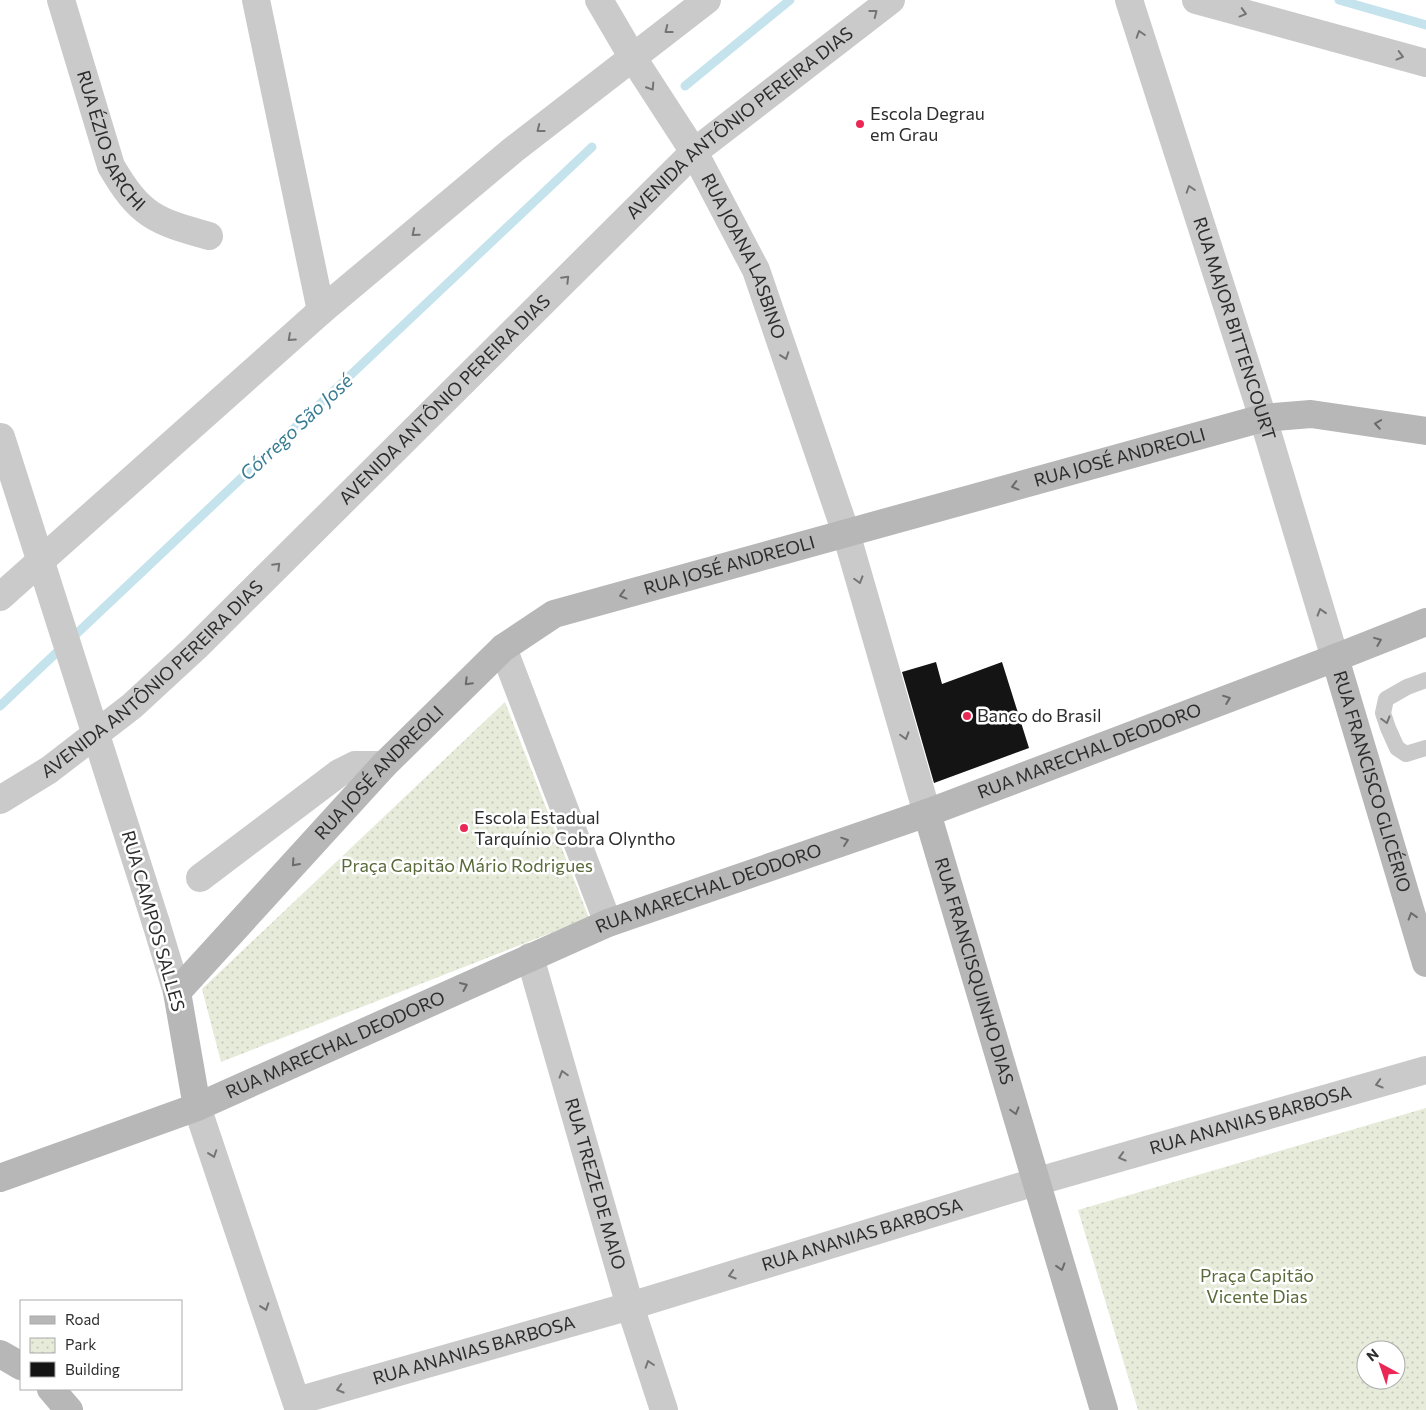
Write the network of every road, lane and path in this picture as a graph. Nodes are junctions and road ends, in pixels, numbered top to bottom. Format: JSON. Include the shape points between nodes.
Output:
{"nodes":[{"id":1,"x":62,"y":0,"type":"edge"},
{"id":2,"x":256,"y":0,"type":"edge"},
{"id":3,"x":599,"y":0,"type":"edge"},
{"id":4,"x":707,"y":0,"type":"edge"},
{"id":5,"x":891,"y":0,"type":"edge"},
{"id":6,"x":1129,"y":0,"type":"edge"},
{"id":7,"x":1196,"y":0,"type":"edge"},
{"id":8,"x":633,"y":58,"type":"junction"},
{"id":9,"x":1426,"y":63,"type":"edge"},
{"id":10,"x":694,"y":152,"type":"junction"},
{"id":11,"x":208,"y":236,"type":"dead end"},
{"id":12,"x":322,"y":312,"type":"junction"},
{"id":13,"x":1263,"y":418,"type":"junction"},
{"id":14,"x":1426,"y":431,"type":"edge"},
{"id":15,"x":1,"y":435,"type":"edge"},
{"id":16,"x":846,"y":533,"type":"junction"},
{"id":17,"x":0,"y":597,"type":"edge"},
{"id":18,"x":1426,"y":622,"type":"edge"},
{"id":19,"x":502,"y":648,"type":"junction"},
{"id":20,"x":1335,"y":658,"type":"junction"},
{"id":21,"x":1426,"y":680,"type":"edge"},
{"id":22,"x":1426,"y":748,"type":"edge"},
{"id":23,"x":384,"y":765,"type":"junction"},
{"id":24,"x":0,"y":800,"type":"edge"},
{"id":25,"x":927,"y":813,"type":"junction"},
{"id":26,"x":200,"y":878,"type":"dead end"},
{"id":27,"x":608,"y":923,"type":"junction"},
{"id":28,"x":530,"y":957,"type":"junction"},
{"id":29,"x":1426,"y":962,"type":"edge"},
{"id":30,"x":177,"y":992,"type":"junction"},
{"id":31,"x":1426,"y":1070,"type":"edge"},
{"id":32,"x":197,"y":1108,"type":"junction"},
{"id":33,"x":0,"y":1178,"type":"edge"},
{"id":34,"x":1036,"y":1182,"type":"junction"},
{"id":35,"x":630,"y":1306,"type":"junction"},
{"id":36,"x":0,"y":1354,"type":"edge"},
{"id":37,"x":20,"y":1365,"type":"edge"},
{"id":38,"x":51,"y":1390,"type":"edge"},
{"id":39,"x":298,"y":1406,"type":"edge"},
{"id":40,"x":69,"y":1410,"type":"edge"},
{"id":41,"x":664,"y":1410,"type":"edge"},
{"id":42,"x":1104,"y":1410,"type":"edge"}],
"edges":[{"from":1,"to":11,"type":"street","name":"RUA ÉZIO SARCHI","via":[[111,166],[125,191],[154,217],[169,225]]},
{"from":2,"to":12,"type":"street"},
{"from":3,"to":8,"type":"street","name":"RUA JOANA LASBINO"},
{"from":4,"to":8,"type":"street","one_way":true},
{"from":10,"to":5,"type":"street","name":"AVENIDA ANTÔNIO PEREIRA DIAS","one_way":true},
{"from":13,"to":6,"type":"street","name":"RUA MAJOR BITTENCOURT","one_way":true},
{"from":7,"to":9,"type":"street","one_way":true},
{"from":8,"to":10,"type":"street","name":"RUA JOANA LASBINO","one_way":true},
{"from":8,"to":12,"type":"street","one_way":true,"via":[[513,150]]},
{"from":10,"to":16,"type":"street","name":"RUA JOANA LASBINO","one_way":true,"via":[[756,270]]},
{"from":24,"to":10,"type":"street","name":"AVENIDA ANTÔNIO PEREIRA DIAS","one_way":true,"via":[[49,770],[139,699],[196,647]]},
{"from":12,"to":17,"type":"street","one_way":true},
{"from":14,"to":13,"type":"main road","name":"RUA JOSÉ ANDREOLI","one_way":true,"via":[[1311,414]]},
{"from":13,"to":16,"type":"main road","name":"RUA JOSÉ ANDREOLI","one_way":true},
{"from":20,"to":13,"type":"street","name":"RUA MAJOR BITTENCOURT","one_way":true},
{"from":15,"to":30,"type":"street","name":"RUA CAMPOS SALLES","bridge":true},
{"from":16,"to":19,"type":"main road","name":"RUA JOSÉ ANDREOLI","one_way":true,"via":[[554,614]]},
{"from":16,"to":25,"type":"street","name":"RUA FRANCISQUINHO DIAS","one_way":true},
{"from":20,"to":18,"type":"main road","name":"RUA MARECHAL DEODORO","one_way":true},
{"from":19,"to":23,"type":"main road","name":"RUA JOSÉ ANDREOLI","one_way":true},
{"from":19,"to":27,"type":"street"},
{"from":25,"to":20,"type":"main road","name":"RUA MARECHAL DEODORO","one_way":true},
{"from":29,"to":20,"type":"main road","name":"RUA FRANCISCO GLICÉRIO","one_way":true},
{"from":21,"to":22,"type":"lane","one_way":true,"via":[[1386,699],[1383,713],[1397,748],[1406,754]]},
{"from":23,"to":26,"type":"street","via":[[355,765],[339,773]]},
{"from":23,"to":30,"type":"main road","name":"RUA JOSÉ ANDREOLI","one_way":true},
{"from":27,"to":25,"type":"main road","name":"RUA MARECHAL DEODORO","one_way":true},
{"from":25,"to":34,"type":"main road","name":"RUA FRANCISQUINHO DIAS","one_way":true},
{"from":27,"to":28,"type":"main road","name":"RUA MARECHAL DEODORO"},
{"from":32,"to":28,"type":"main road","name":"RUA MARECHAL DEODORO","one_way":true},
{"from":35,"to":28,"type":"street","name":"RUA TREZE DE MAIO","one_way":true},
{"from":30,"to":32,"type":"main road","name":"RUA CAMPOS SALLES"},
{"from":31,"to":34,"type":"street","name":"RUA ANANIAS BARBOSA","one_way":true},
{"from":32,"to":33,"type":"main road","name":"RUA MARECHAL DEODORO"},
{"from":32,"to":39,"type":"street","name":"RUA CAMPOS SALLES","one_way":true},
{"from":34,"to":35,"type":"street","name":"RUA ANANIAS BARBOSA","one_way":true},
{"from":34,"to":42,"type":"main road","name":"RUA FRANCISQUINHO DIAS","one_way":true},
{"from":35,"to":39,"type":"street","name":"RUA ANANIAS BARBOSA","one_way":true},
{"from":41,"to":35,"type":"street","name":"RUA TREZE DE MAIO","one_way":true},
{"from":36,"to":37,"type":"main road"},
{"from":38,"to":40,"type":"main road"}]}
